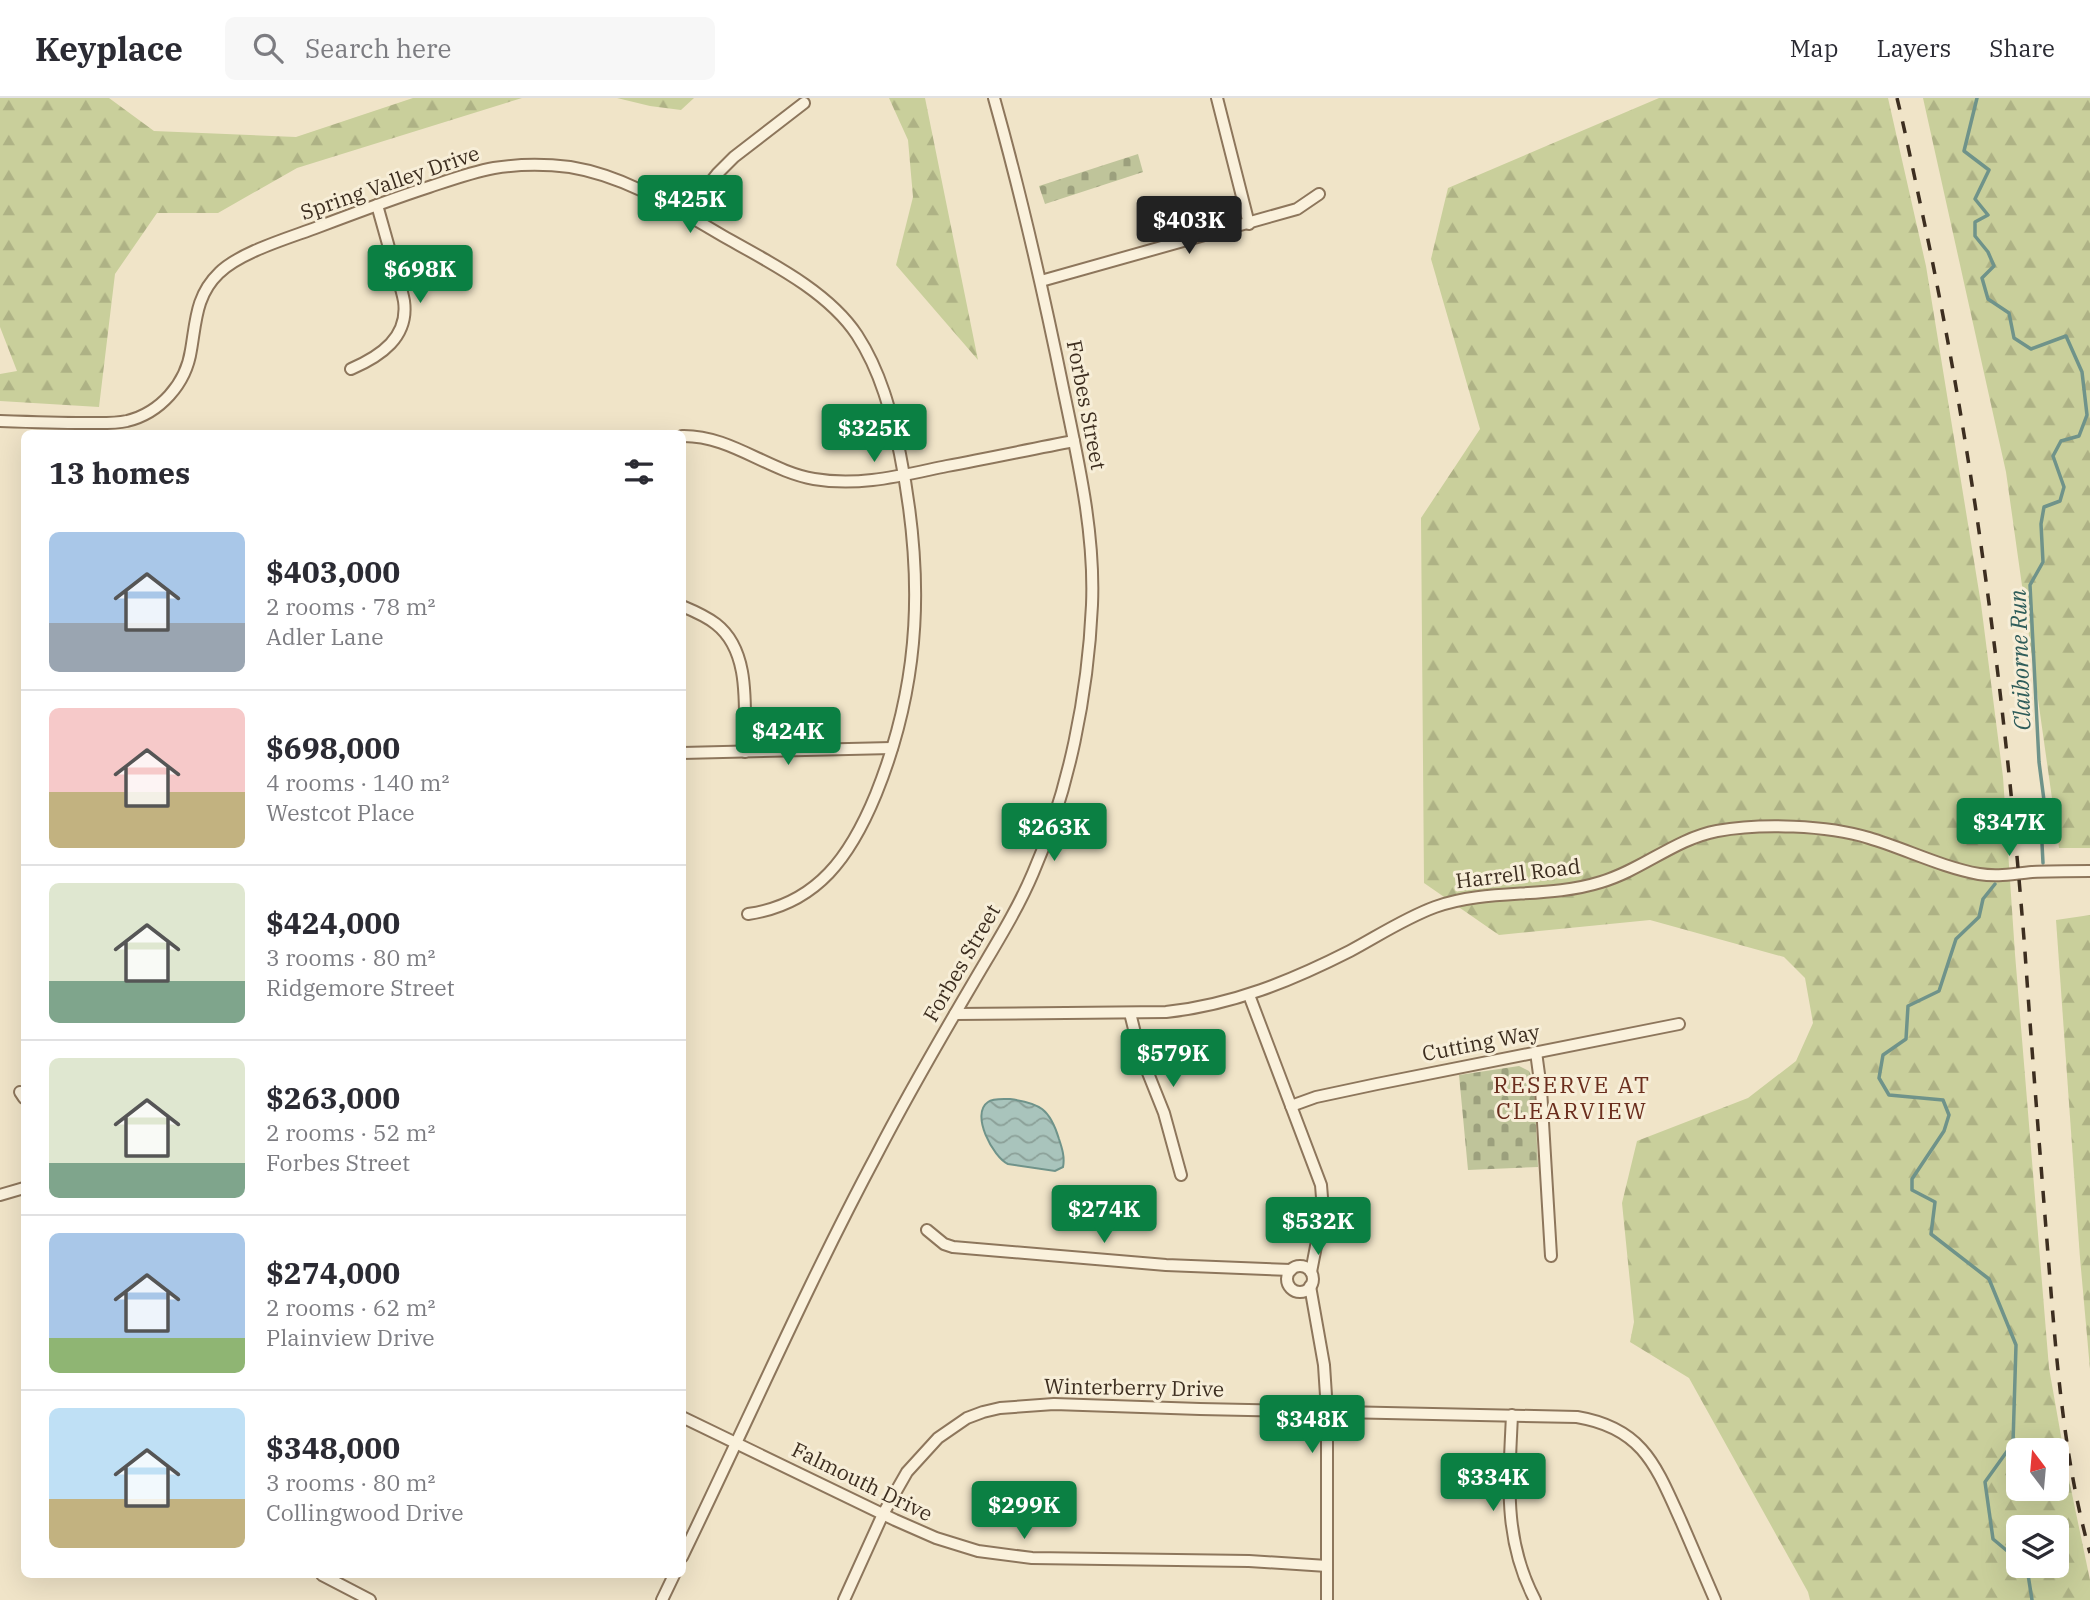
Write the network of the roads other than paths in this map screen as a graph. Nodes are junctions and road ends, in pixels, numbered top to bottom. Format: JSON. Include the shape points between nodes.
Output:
{"nodes":[{"id":1,"x":994,"y":98,"type":"edge"},
{"id":2,"x":1217,"y":98,"type":"edge"},
{"id":3,"x":804,"y":103,"type":"dead end"},
{"id":4,"x":1319,"y":194,"type":"dead end"},
{"id":5,"x":377,"y":205,"type":"junction"},
{"id":6,"x":685,"y":214,"type":"junction"},
{"id":7,"x":1249,"y":223,"type":"junction"},
{"id":8,"x":1041,"y":281,"type":"junction"},
{"id":9,"x":351,"y":369,"type":"dead end"},
{"id":10,"x":0,"y":421,"type":"edge"},
{"id":11,"x":686,"y":436,"type":"edge"},
{"id":12,"x":1074,"y":441,"type":"junction"},
{"id":13,"x":904,"y":475,"type":"junction"},
{"id":14,"x":686,"y":608,"type":"edge"},
{"id":15,"x":892,"y":748,"type":"junction"},
{"id":16,"x":745,"y":752,"type":"junction"},
{"id":17,"x":686,"y":753,"type":"edge"},
{"id":18,"x":2090,"y":871,"type":"edge"},
{"id":19,"x":748,"y":914,"type":"dead end"},
{"id":20,"x":1249,"y":995,"type":"junction"},
{"id":21,"x":1130,"y":1013,"type":"junction"},
{"id":22,"x":955,"y":1014,"type":"junction"},
{"id":23,"x":1679,"y":1024,"type":"dead end"},
{"id":24,"x":1535,"y":1052,"type":"junction"},
{"id":25,"x":1292,"y":1106,"type":"junction"},
{"id":26,"x":1181,"y":1175,"type":"dead end"},
{"id":27,"x":21,"y":1189,"type":"edge"},
{"id":28,"x":0,"y":1195,"type":"edge"},
{"id":29,"x":927,"y":1230,"type":"dead end"},
{"id":30,"x":1551,"y":1256,"type":"dead end"},
{"id":31,"x":1298,"y":1272,"type":"junction"},
{"id":32,"x":1305,"y":1289,"type":"junction"},
{"id":33,"x":1327,"y":1411,"type":"junction"},
{"id":34,"x":1513,"y":1415,"type":"junction"},
{"id":35,"x":686,"y":1419,"type":"edge"},
{"id":36,"x":737,"y":1443,"type":"junction"},
{"id":37,"x":883,"y":1514,"type":"junction"},
{"id":38,"x":686,"y":1549,"type":"edge"},
{"id":39,"x":1327,"y":1566,"type":"junction"},
{"id":40,"x":328,"y":1578,"type":"edge"},
{"id":41,"x":673,"y":1578,"type":"edge"},
{"id":42,"x":370,"y":1600,"type":"edge"},
{"id":43,"x":662,"y":1600,"type":"edge"},
{"id":44,"x":844,"y":1600,"type":"edge"},
{"id":45,"x":1327,"y":1600,"type":"edge"},
{"id":46,"x":1535,"y":1600,"type":"edge"},
{"id":47,"x":1715,"y":1600,"type":"edge"}],
"edges":[{"from":1,"to":8,"type":"street","name":"Forbes Street"},
{"from":2,"to":7,"type":"street"},
{"from":3,"to":6,"type":"street","via":[[734,157]]},
{"from":4,"to":7,"type":"street","via":[[1297,209]]},
{"from":5,"to":6,"type":"street","name":"Spring Valley Drive","via":[[474,172],[546,165],[617,180]]},
{"from":5,"to":9,"type":"street","via":[[404,300],[402,324],[390,346]]},
{"from":5,"to":10,"type":"street","name":"Spring Valley Drive","via":[[240,258],[217,274],[196,311],[184,375],[153,409],[112,423]]},
{"from":6,"to":13,"type":"street","name":"Spring Valley Drive","via":[[817,293],[845,319],[878,375]]},
{"from":7,"to":8,"type":"street"},
{"from":8,"to":12,"type":"street","name":"Forbes Street"},
{"from":11,"to":13,"type":"street","via":[[723,443],[812,479],[850,482]]},
{"from":12,"to":13,"type":"street"},
{"from":12,"to":22,"type":"street","name":"Forbes Street","via":[[1090,534],[1092,603],[1069,760],[1051,828],[1032,876]]},
{"from":13,"to":15,"type":"street","name":"Spring Valley Drive","via":[[914,555],[915,622],[908,687]]},
{"from":14,"to":16,"type":"street","via":[[716,623],[737,651],[743,676]]},
{"from":15,"to":16,"type":"street"},
{"from":15,"to":19,"type":"street","name":"Spring Valley Drive","via":[[868,814],[831,871],[789,903]]},
{"from":16,"to":17,"type":"street"},
{"from":18,"to":20,"type":"street","name":"Harrell Road","via":[[1983,874],[1841,831],[1768,827],[1716,831],[1601,882],[1434,907],[1319,967]]},
{"from":20,"to":21,"type":"street","name":"Harrell Road","via":[[1197,1009]]},
{"from":20,"to":25,"type":"street"},
{"from":21,"to":22,"type":"street","name":"Harrell Road"},
{"from":21,"to":26,"type":"street"},
{"from":22,"to":36,"type":"street","name":"Forbes Street","via":[[875,1156]]},
{"from":23,"to":24,"type":"street","name":"Cutting Way"},
{"from":24,"to":25,"type":"street","name":"Cutting Way","via":[[1333,1093]]},
{"from":24,"to":30,"type":"street"},
{"from":25,"to":31,"type":"street","via":[[1314,1166],[1323,1210],[1315,1249]]},
{"from":27,"to":28,"type":"street"},
{"from":29,"to":31,"type":"street","via":[[953,1247]]},
{"from":31,"to":32,"type":"street","via":[[1313,1279]]},
{"from":31,"to":32,"type":"street","via":[[1292,1289]]},
{"from":32,"to":33,"type":"street","via":[[1324,1365]]},
{"from":33,"to":34,"type":"street","name":"Winterberry Drive"},
{"from":33,"to":37,"type":"street","name":"Winterberry Drive","via":[[1054,1404],[1000,1408],[967,1419],[938,1438],[908,1472]]},
{"from":33,"to":39,"type":"street"},
{"from":34,"to":46,"type":"street","via":[[1509,1517],[1519,1562]]},
{"from":34,"to":47,"type":"street","name":"Winterberry Drive","via":[[1590,1419],[1633,1440],[1659,1473]]},
{"from":35,"to":36,"type":"street","name":"Falmouth Drive"},
{"from":36,"to":37,"type":"street","name":"Falmouth Drive"},
{"from":36,"to":38,"type":"street","name":"Forbes Street"},
{"from":37,"to":39,"type":"street","name":"Falmouth Drive","via":[[946,1542],[1005,1556]]},
{"from":37,"to":44,"type":"street","name":"Winterberry Drive"},
{"from":39,"to":45,"type":"street"},
{"from":40,"to":42,"type":"street"},
{"from":41,"to":43,"type":"street"}]}
